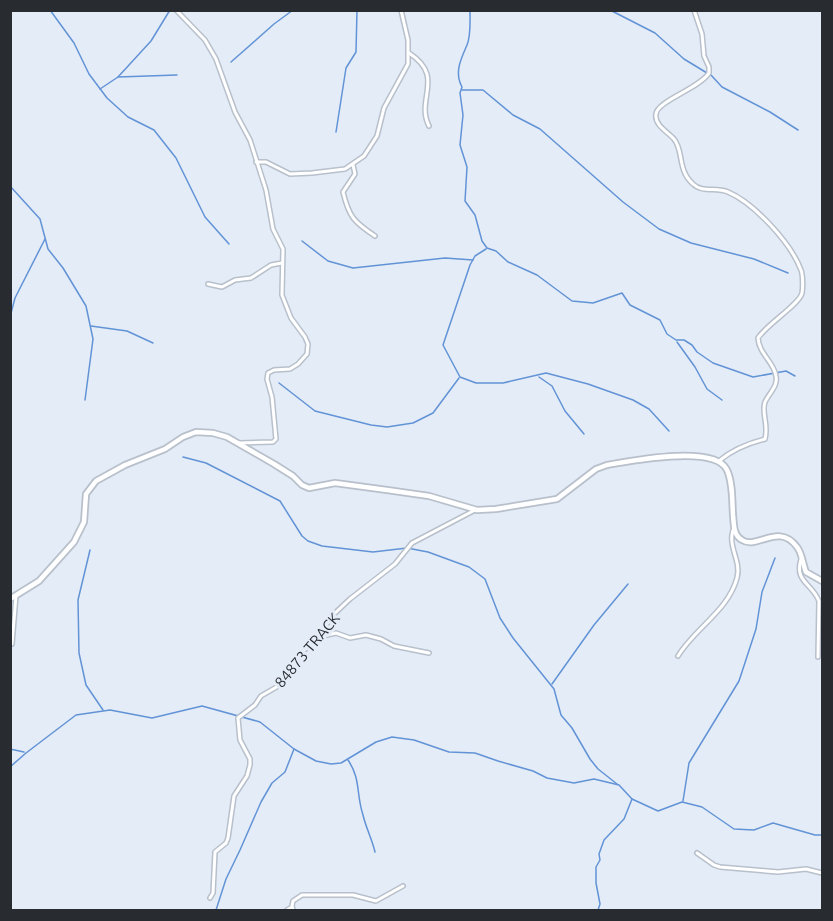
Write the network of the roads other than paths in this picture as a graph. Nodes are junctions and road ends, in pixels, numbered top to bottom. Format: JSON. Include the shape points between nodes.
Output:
{"nodes":[{"id":1,"x":176,"y":10,"type":"edge"},
{"id":2,"x":401,"y":10,"type":"edge"},
{"id":3,"x":694,"y":10,"type":"edge"},
{"id":4,"x":409,"y":53,"type":"junction"},
{"id":5,"x":429,"y":126,"type":"dead end"},
{"id":6,"x":256,"y":162,"type":"junction"},
{"id":7,"x":353,"y":165,"type":"junction"},
{"id":8,"x":375,"y":236,"type":"dead end"},
{"id":9,"x":282,"y":263,"type":"junction"},
{"id":10,"x":208,"y":284,"type":"dead end"},
{"id":11,"x":236,"y":443,"type":"junction"},
{"id":12,"x":720,"y":461,"type":"junction"},
{"id":13,"x":475,"y":510,"type":"junction"},
{"id":14,"x":734,"y":526,"type":"junction"},
{"id":15,"x":801,"y":559,"type":"junction"},
{"id":16,"x":822,"y":581,"type":"edge"},
{"id":17,"x":16,"y":596,"type":"junction"},
{"id":18,"x":10,"y":599,"type":"edge"},
{"id":19,"x":821,"y":633,"type":"edge"},
{"id":20,"x":318,"y":637,"type":"junction"},
{"id":21,"x":12,"y":644,"type":"dead end"},
{"id":22,"x":429,"y":653,"type":"dead end"},
{"id":23,"x":678,"y":656,"type":"dead end"},
{"id":24,"x":818,"y":657,"type":"dead end"},
{"id":25,"x":697,"y":853,"type":"dead end"},
{"id":26,"x":822,"y":873,"type":"edge"},
{"id":27,"x":403,"y":886,"type":"dead end"},
{"id":28,"x":210,"y":898,"type":"dead end"},
{"id":29,"x":293,"y":909,"type":"edge"},
{"id":30,"x":287,"y":910,"type":"edge"}],
"edges":[{"from":1,"to":6,"type":"street","via":[[205,40],[216,59]]},
{"from":2,"to":4,"type":"street"},
{"from":3,"to":12,"type":"street","via":[[709,73],[657,110],[657,122],[677,144],[683,171],[691,183],[701,189],[731,193],[754,208],[788,247],[801,270],[800,298],[758,338],[776,377],[764,407],[768,428],[765,439]]},
{"from":4,"to":5,"type":"street","via":[[422,64],[427,76],[425,115]]},
{"from":4,"to":7,"type":"street","via":[[405,71],[384,108],[377,136]]},
{"from":6,"to":7,"type":"street","via":[[297,174],[337,171]]},
{"from":6,"to":9,"type":"street","via":[[269,200],[273,229],[283,249]]},
{"from":7,"to":8,"type":"street","via":[[355,174],[344,190],[350,215]]},
{"from":9,"to":10,"type":"street","via":[[222,287]]},
{"from":9,"to":11,"type":"street","via":[[282,295],[308,344],[307,354],[290,369],[268,373],[276,439],[262,444]]},
{"from":11,"to":13,"type":"street","via":[[309,488],[336,483],[359,486],[429,496]]},
{"from":11,"to":17,"type":"street","via":[[227,437],[196,432],[96,481],[86,494],[84,522],[74,542],[39,581]]},
{"from":12,"to":13,"type":"street","via":[[680,456],[607,465],[557,499]]},
{"from":12,"to":14,"type":"street","via":[[731,486]]},
{"from":13,"to":20,"type":"street","name":"84873 TRACK","via":[[412,543],[389,569],[350,599]]},
{"from":14,"to":15,"type":"street","via":[[742,540],[750,543],[766,537],[789,539],[798,548]]},
{"from":14,"to":23,"type":"street","via":[[731,534],[738,571],[732,592]]},
{"from":15,"to":16,"type":"street","via":[[806,572]]},
{"from":15,"to":19,"type":"street","via":[[799,573],[819,601]]},
{"from":17,"to":18,"type":"street"},
{"from":17,"to":21,"type":"street"},
{"from":19,"to":24,"type":"street"},
{"from":20,"to":22,"type":"street","via":[[336,633],[350,638],[366,635]]},
{"from":20,"to":28,"type":"street","name":"84873 TRACK","via":[[297,657],[280,685],[261,696],[238,718],[240,740],[250,765],[234,796],[228,838],[215,852]]},
{"from":25,"to":26,"type":"street","via":[[720,867],[778,872],[806,869]]},
{"from":27,"to":29,"type":"street","via":[[376,901],[353,896],[297,897]]},
{"from":29,"to":30,"type":"street"}]}
